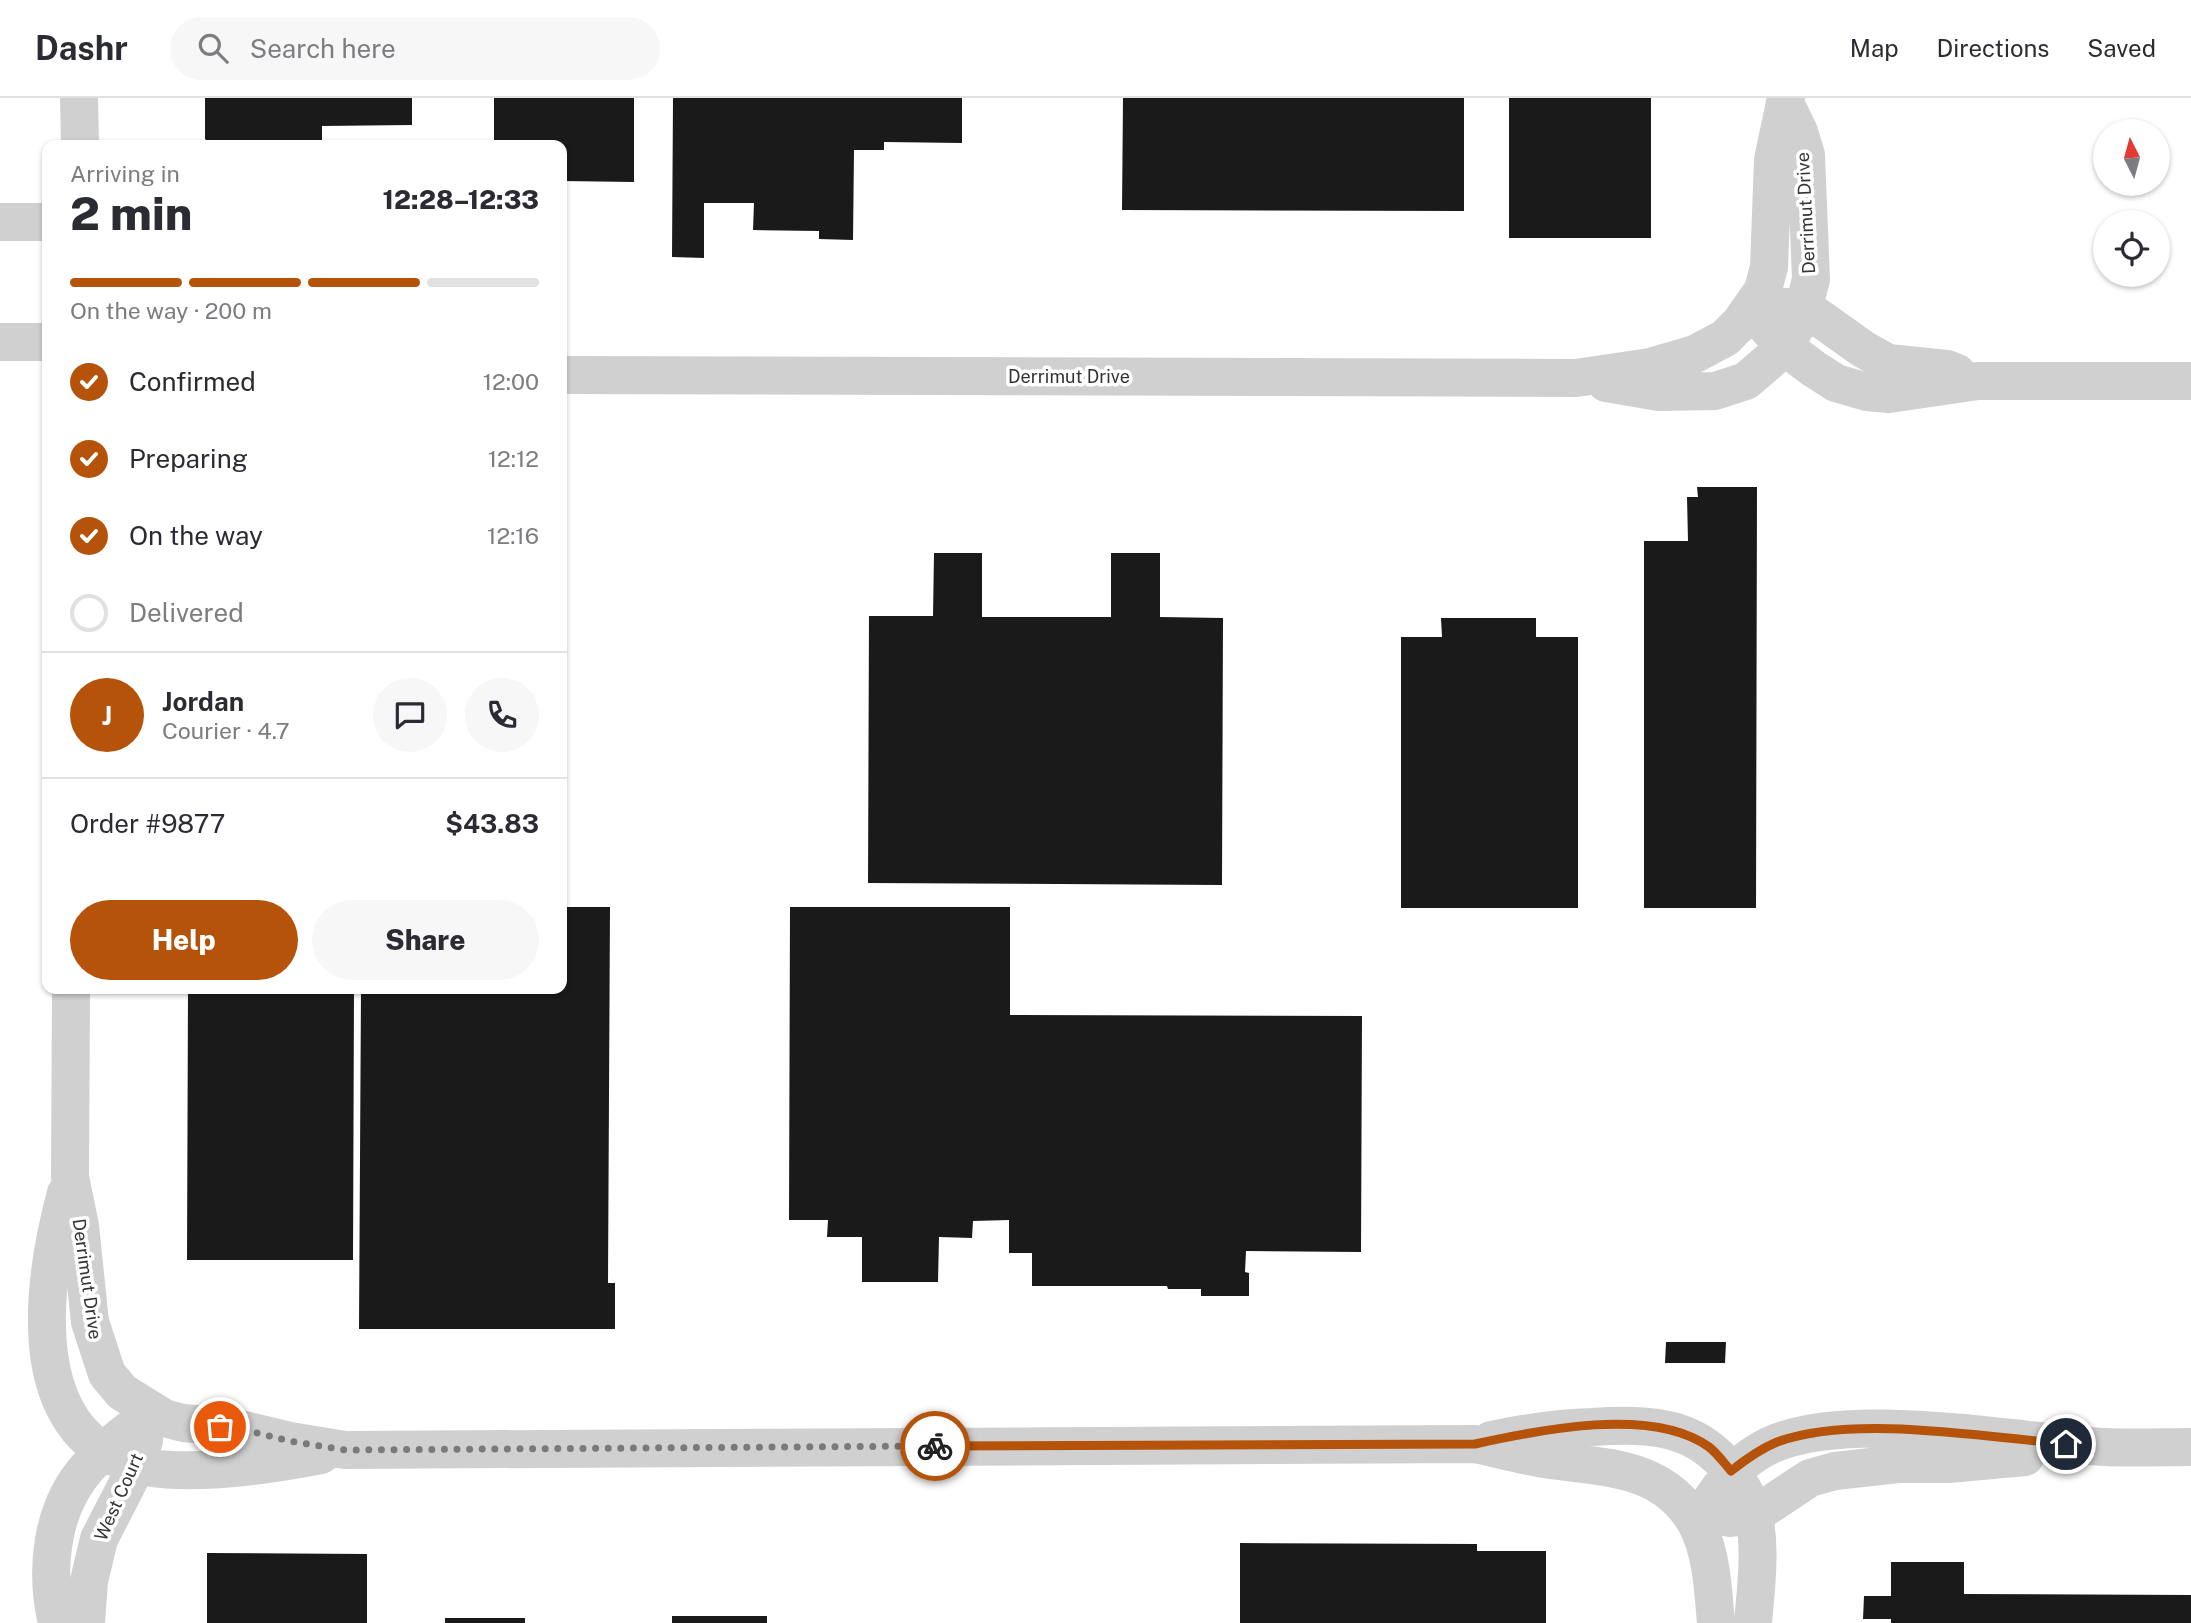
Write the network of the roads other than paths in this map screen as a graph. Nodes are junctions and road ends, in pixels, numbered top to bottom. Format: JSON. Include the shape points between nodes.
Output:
{"nodes":[{"id":1,"x":79,"y":98,"type":"edge"},
{"id":2,"x":1786,"y":101,"type":"edge"},
{"id":3,"x":80,"y":140,"type":"edge"},
{"id":4,"x":0,"y":222,"type":"edge"},
{"id":5,"x":42,"y":222,"type":"edge"},
{"id":6,"x":1751,"y":307,"type":"junction"},
{"id":7,"x":1804,"y":307,"type":"junction"},
{"id":8,"x":0,"y":342,"type":"edge"},
{"id":9,"x":42,"y":342,"type":"edge"},
{"id":10,"x":1782,"y":345,"type":"junction"},
{"id":11,"x":567,"y":375,"type":"edge"},
{"id":12,"x":1576,"y":378,"type":"junction"},
{"id":13,"x":2191,"y":381,"type":"edge"},
{"id":14,"x":1978,"y":382,"type":"junction"},
{"id":15,"x":72,"y":994,"type":"edge"},
{"id":16,"x":70,"y":1177,"type":"junction"},
{"id":17,"x":152,"y":1412,"type":"junction"},
{"id":18,"x":1475,"y":1444,"type":"junction"},
{"id":19,"x":2092,"y":1447,"type":"junction"},
{"id":20,"x":2191,"y":1447,"type":"edge"},
{"id":21,"x":345,"y":1450,"type":"junction"},
{"id":22,"x":120,"y":1458,"type":"junction"},
{"id":23,"x":1731,"y":1471,"type":"junction"},
{"id":24,"x":1754,"y":1514,"type":"junction"},
{"id":25,"x":1696,"y":1523,"type":"junction"},
{"id":26,"x":57,"y":1623,"type":"edge"},
{"id":27,"x":86,"y":1623,"type":"edge"},
{"id":28,"x":1716,"y":1623,"type":"edge"},
{"id":29,"x":1753,"y":1623,"type":"edge"}],
"edges":[{"from":1,"to":3,"type":"street"},
{"from":2,"to":6,"type":"street","name":"Derrimut Drive","via":[[1773,160],[1769,267]]},
{"from":2,"to":7,"type":"street","name":"Derrimut Drive","via":[[1806,155],[1811,279]]},
{"from":4,"to":5,"type":"street"},
{"from":6,"to":7,"type":"street"},
{"from":6,"to":10,"type":"street"},
{"from":6,"to":12,"type":"street","name":"Derrimut Drive","via":[[1725,338],[1695,354],[1650,367]]},
{"from":7,"to":10,"type":"street","name":"Derrimut Drive"},
{"from":7,"to":14,"type":"street","via":[[1888,363],[1947,369]]},
{"from":8,"to":9,"type":"street"},
{"from":10,"to":12,"type":"street","name":"Derrimut Drive","via":[[1746,381],[1715,391],[1659,392]]},
{"from":10,"to":14,"type":"street","via":[[1836,383],[1867,392],[1889,394]]},
{"from":11,"to":12,"type":"street","name":"Derrimut Drive"},
{"from":13,"to":14,"type":"street"},
{"from":15,"to":16,"type":"street","name":"Derrimut Drive"},
{"from":16,"to":17,"type":"street","name":"Derrimut Drive","via":[[97,1350],[107,1374],[122,1392]]},
{"from":16,"to":22,"type":"street","name":"Derrimut Drive","via":[[50,1268],[50,1365],[67,1411],[83,1434]]},
{"from":17,"to":21,"type":"street","name":"Derrimut Drive","via":[[183,1423],[232,1427]]},
{"from":17,"to":22,"type":"street","name":"West Court"},
{"from":18,"to":21,"type":"street","name":"Derrimut Drive"},
{"from":18,"to":23,"type":"street","name":"Derrimut Drive","via":[[1532,1431],[1637,1424],[1673,1430],[1709,1447]]},
{"from":18,"to":25,"type":"street","name":"Derrimut Drive","via":[[1638,1473],[1664,1488]]},
{"from":19,"to":20,"type":"street"},
{"from":19,"to":23,"type":"street","via":[[1950,1433],[1840,1430],[1780,1441]]},
{"from":19,"to":24,"type":"street","via":[[2006,1460],[1835,1471],[1810,1478]]},
{"from":21,"to":22,"type":"street","name":"Derrimut Drive","via":[[242,1467],[187,1469],[150,1468]]},
{"from":22,"to":26,"type":"street","name":"West Court","via":[[84,1471],[70,1494],[53,1541],[52,1605]]},
{"from":22,"to":27,"type":"street","name":"West Court","via":[[89,1581]]},
{"from":23,"to":24,"type":"street","name":"Derrimut Drive"},
{"from":23,"to":25,"type":"street"},
{"from":24,"to":25,"type":"street"},
{"from":24,"to":29,"type":"street","name":"Derrimut Drive","via":[[1758,1544]]},
{"from":25,"to":28,"type":"street","name":"Derrimut Drive","via":[[1709,1559]]}]}
